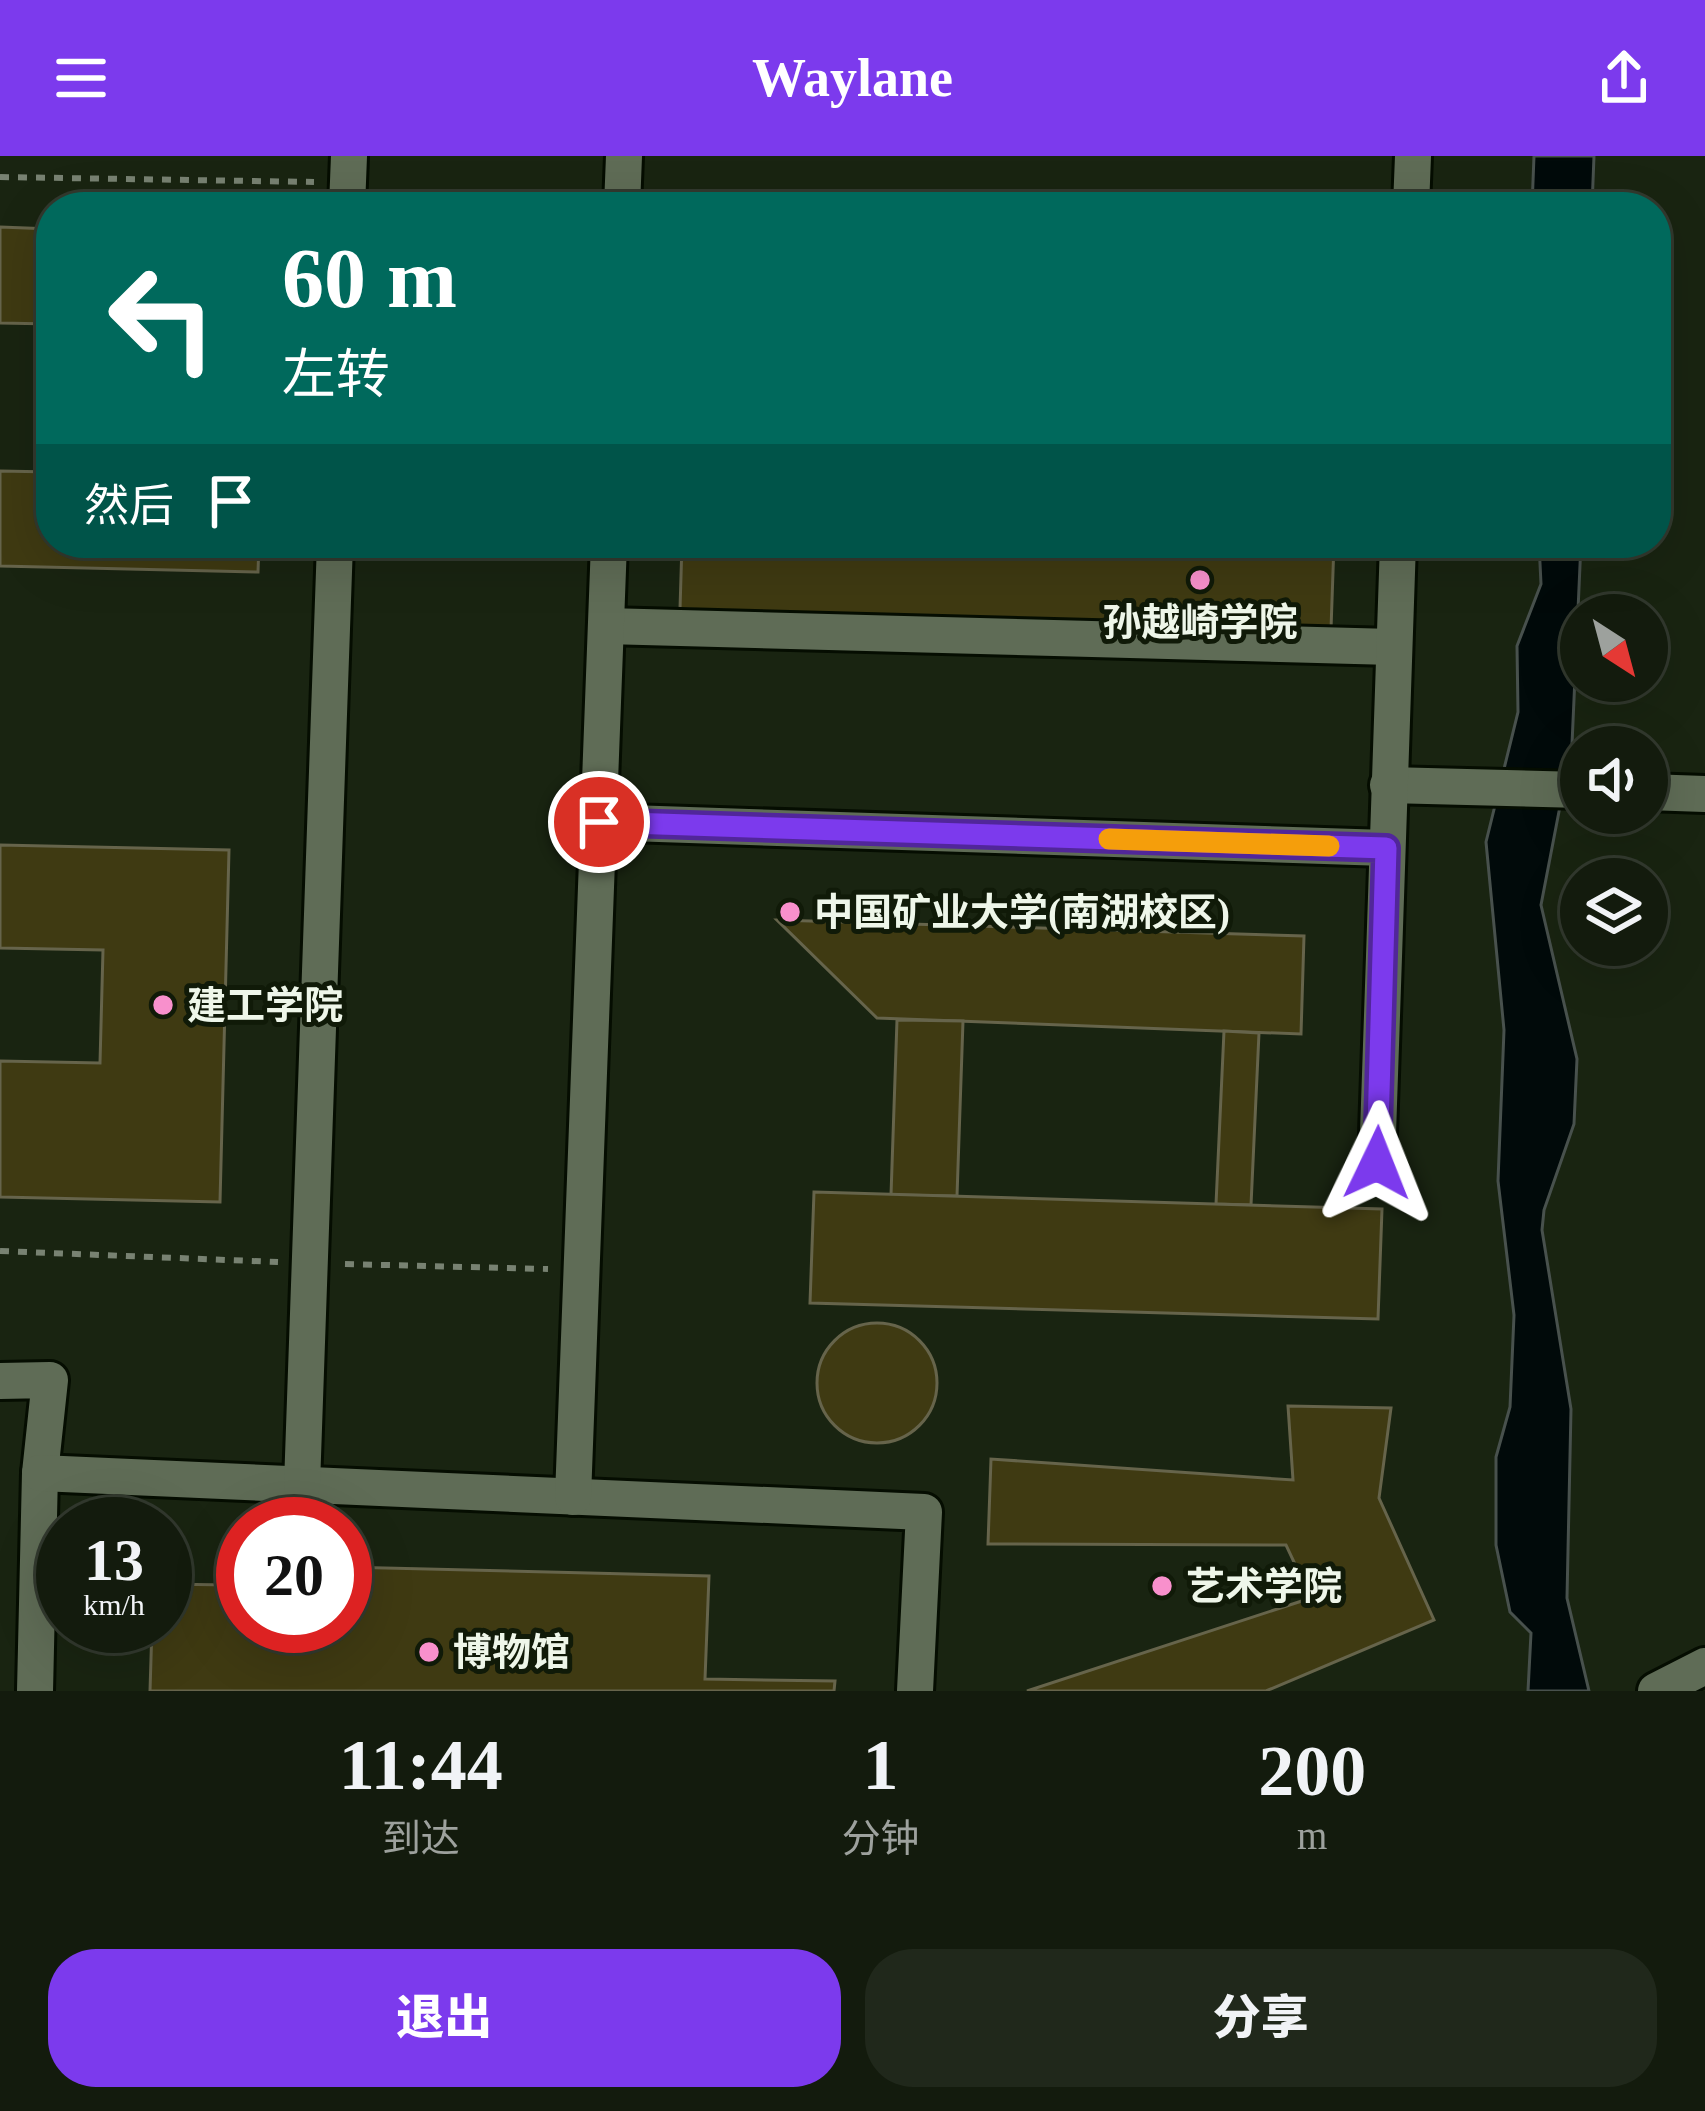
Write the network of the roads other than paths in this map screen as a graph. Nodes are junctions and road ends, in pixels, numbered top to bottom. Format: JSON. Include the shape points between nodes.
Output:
{"nodes":[{"id":1,"x":624,"y":156,"type":"edge"},
{"id":2,"x":1413,"y":156,"type":"edge"},
{"id":3,"x":623,"y":192,"type":"edge"},
{"id":4,"x":1412,"y":192,"type":"edge"},
{"id":5,"x":334,"y":558,"type":"edge"},
{"id":6,"x":608,"y":558,"type":"edge"},
{"id":7,"x":1397,"y":558,"type":"edge"},
{"id":8,"x":606,"y":626,"type":"junction"},
{"id":9,"x":1394,"y":647,"type":"junction"},
{"id":10,"x":1388,"y":784,"type":"junction"},
{"id":11,"x":1560,"y":789,"type":"edge"},
{"id":12,"x":1668,"y":793,"type":"edge"},
{"id":13,"x":1705,"y":794,"type":"edge"},
{"id":14,"x":599,"y":822,"type":"junction"},
{"id":15,"x":1386,"y":848,"type":"junction"},
{"id":16,"x":1377,"y":1163,"type":"dead end"},
{"id":17,"x":0,"y":1381,"type":"edge"},
{"id":18,"x":40,"y":1473,"type":"junction"},
{"id":19,"x":302,"y":1484,"type":"junction"},
{"id":20,"x":573,"y":1497,"type":"junction"},
{"id":21,"x":1705,"y":1666,"type":"edge"},
{"id":22,"x":35,"y":1691,"type":"edge"},
{"id":23,"x":915,"y":1691,"type":"edge"},
{"id":24,"x":1656,"y":1691,"type":"edge"}],
"edges":[{"from":1,"to":3,"type":"street"},
{"from":2,"to":4,"type":"street"},
{"from":5,"to":19,"type":"street"},
{"from":6,"to":8,"type":"street"},
{"from":7,"to":9,"type":"street"},
{"from":8,"to":9,"type":"street"},
{"from":8,"to":14,"type":"street"},
{"from":9,"to":10,"type":"street"},
{"from":10,"to":11,"type":"street"},
{"from":10,"to":15,"type":"street"},
{"from":12,"to":13,"type":"street"},
{"from":14,"to":15,"type":"street"},
{"from":14,"to":20,"type":"street"},
{"from":15,"to":16,"type":"street"},
{"from":17,"to":18,"type":"street","via":[[50,1380]]},
{"from":18,"to":19,"type":"street"},
{"from":18,"to":22,"type":"street"},
{"from":19,"to":20,"type":"street"},
{"from":20,"to":23,"type":"street","via":[[924,1512]]},
{"from":21,"to":24,"type":"street"}]}
